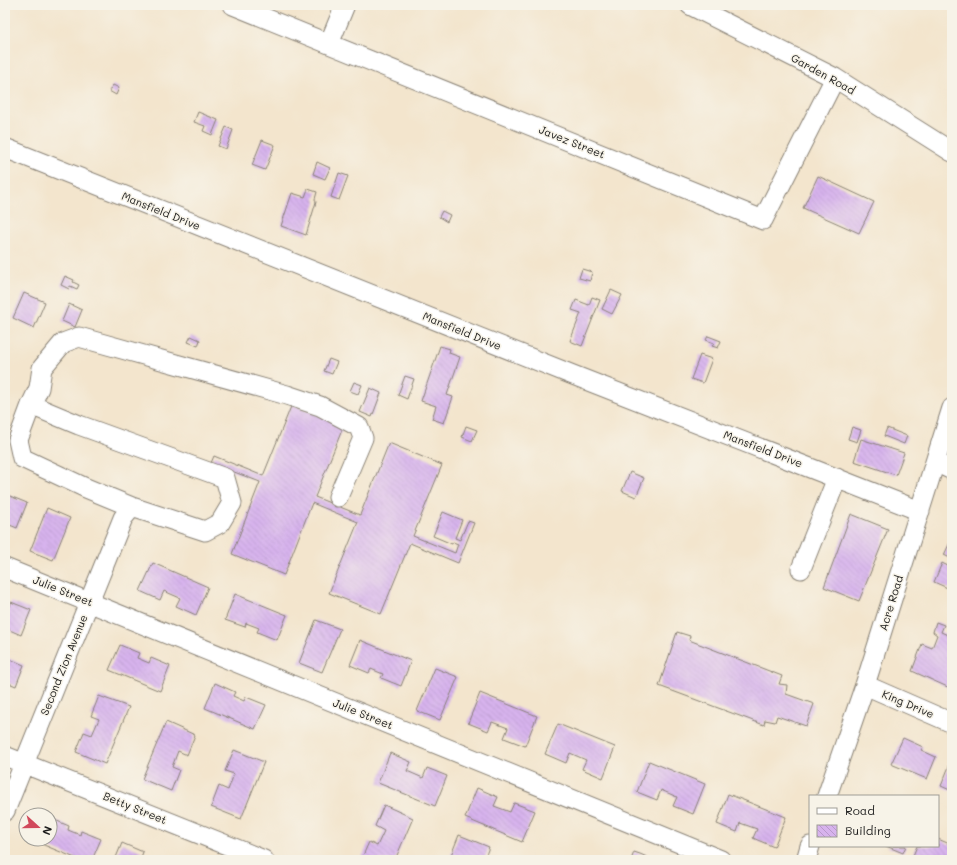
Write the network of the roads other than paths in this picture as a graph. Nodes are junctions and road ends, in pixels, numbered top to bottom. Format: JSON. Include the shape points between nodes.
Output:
{"nodes":[{"id":1,"x":234,"y":5,"type":"edge"},
{"id":2,"x":345,"y":5,"type":"edge"},
{"id":3,"x":690,"y":5,"type":"edge"},
{"id":4,"x":329,"y":44,"type":"junction"},
{"id":5,"x":835,"y":78,"type":"junction"},
{"id":6,"x":5,"y":148,"type":"edge"},
{"id":7,"x":952,"y":152,"type":"edge"},
{"id":8,"x":31,"y":405,"type":"junction"},
{"id":9,"x":952,"y":408,"type":"edge"},
{"id":10,"x":935,"y":462,"type":"junction"},
{"id":11,"x":952,"y":470,"type":"edge"},
{"id":12,"x":837,"y":478,"type":"junction"},
{"id":13,"x":338,"y":497,"type":"dead end"},
{"id":14,"x":920,"y":510,"type":"junction"},
{"id":15,"x":127,"y":512,"type":"junction"},
{"id":16,"x":5,"y":568,"type":"edge"},
{"id":17,"x":801,"y":569,"type":"dead end"},
{"id":18,"x":90,"y":602,"type":"junction"},
{"id":19,"x":865,"y":685,"type":"junction"},
{"id":20,"x":952,"y":723,"type":"edge"},
{"id":21,"x":5,"y":756,"type":"edge"},
{"id":22,"x":24,"y":763,"type":"junction"},
{"id":23,"x":827,"y":795,"type":"edge"},
{"id":24,"x":5,"y":812,"type":"edge"},
{"id":25,"x":264,"y":860,"type":"edge"},
{"id":26,"x":721,"y":860,"type":"edge"}],
"edges":[{"from":1,"to":4,"type":"street","name":"Javez Street"},
{"from":2,"to":4,"type":"street"},
{"from":3,"to":5,"type":"street","name":"Garden Road"},
{"from":4,"to":5,"type":"street","name":"Javez Street","via":[[763,220]]},
{"from":5,"to":7,"type":"street","name":"Garden Road"},
{"from":6,"to":12,"type":"street","name":"Mansfield Drive"},
{"from":8,"to":13,"type":"street","via":[[39,388],[42,368],[64,343],[79,336],[287,395],[320,406],[359,427],[363,438]]},
{"from":8,"to":15,"type":"street","via":[[18,440],[22,458],[86,488]]},
{"from":8,"to":15,"type":"street","via":[[225,478],[232,503],[220,523],[205,531]]},
{"from":9,"to":10,"type":"street","name":"Acre Road"},
{"from":10,"to":11,"type":"street"},
{"from":10,"to":14,"type":"street","name":"Acre Road"},
{"from":12,"to":14,"type":"street","name":"Mansfield Drive"},
{"from":12,"to":17,"type":"street"},
{"from":14,"to":19,"type":"street","name":"Acre Road"},
{"from":15,"to":18,"type":"street","name":"Second Zion Avenue"},
{"from":16,"to":18,"type":"street","name":"Julie Street"},
{"from":18,"to":22,"type":"street","name":"Second Zion Avenue"},
{"from":18,"to":26,"type":"street","name":"Julie Street"},
{"from":19,"to":20,"type":"street","name":"King Drive"},
{"from":19,"to":23,"type":"street","name":"Acre Road"},
{"from":21,"to":22,"type":"street","name":"Betty Street"},
{"from":22,"to":24,"type":"street","name":"Second Zion Avenue"},
{"from":22,"to":25,"type":"street","name":"Betty Street"}]}
